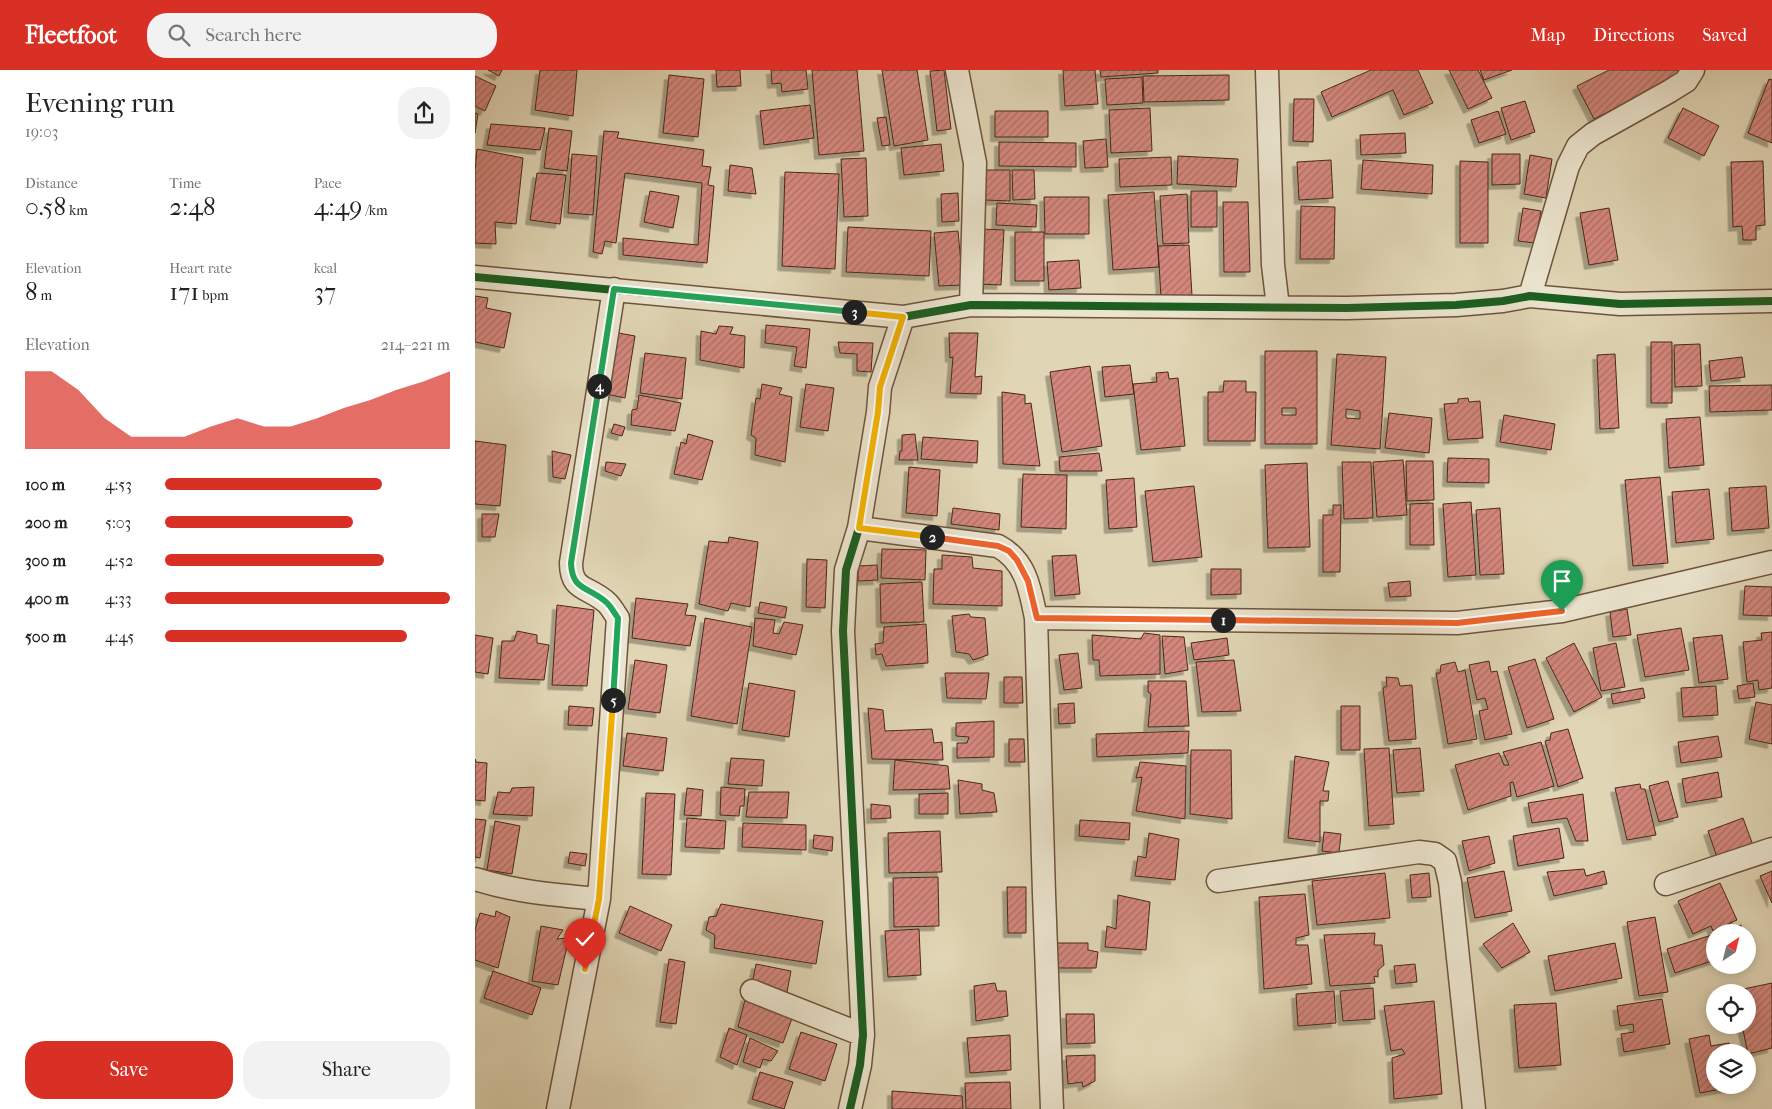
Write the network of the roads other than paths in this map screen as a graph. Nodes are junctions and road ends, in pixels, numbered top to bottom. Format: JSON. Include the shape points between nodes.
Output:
{"nodes":[{"id":1,"x":957,"y":70,"type":"edge"},
{"id":2,"x":1267,"y":70,"type":"edge"},
{"id":3,"x":1693,"y":70,"type":"edge"},
{"id":4,"x":475,"y":277,"type":"edge"},
{"id":5,"x":614,"y":289,"type":"junction"},
{"id":6,"x":1530,"y":296,"type":"junction"},
{"id":7,"x":1772,"y":300,"type":"edge"},
{"id":8,"x":971,"y":305,"type":"junction"},
{"id":9,"x":1278,"y":307,"type":"junction"},
{"id":10,"x":903,"y":317,"type":"junction"},
{"id":11,"x":859,"y":528,"type":"junction"},
{"id":12,"x":1772,"y":562,"type":"edge"},
{"id":13,"x":1037,"y":618,"type":"junction"},
{"id":14,"x":1772,"y":849,"type":"edge"},
{"id":15,"x":475,"y":880,"type":"edge"},
{"id":16,"x":1218,"y":881,"type":"dead end"},
{"id":17,"x":1666,"y":884,"type":"dead end"},
{"id":18,"x":599,"y":899,"type":"junction"},
{"id":19,"x":752,"y":991,"type":"dead end"},
{"id":20,"x":863,"y":1036,"type":"junction"},
{"id":21,"x":558,"y":1109,"type":"edge"},
{"id":22,"x":849,"y":1109,"type":"edge"},
{"id":23,"x":1052,"y":1109,"type":"edge"},
{"id":24,"x":1474,"y":1109,"type":"edge"}],
"edges":[{"from":1,"to":8,"type":"street","via":[[975,162]]},
{"from":2,"to":9,"type":"street","via":[[1273,265]]},
{"from":3,"to":6,"type":"street","via":[[1686,80],[1670,91],[1593,134],[1578,146],[1568,166]]},
{"from":4,"to":5,"type":"street"},
{"from":5,"to":10,"type":"street"},
{"from":5,"to":18,"type":"street","via":[[571,563],[575,582],[606,602],[618,618]]},
{"from":6,"to":7,"type":"street","via":[[1620,304]]},
{"from":6,"to":9,"type":"street","via":[[1456,305]]},
{"from":8,"to":9,"type":"street"},
{"from":8,"to":10,"type":"street"},
{"from":10,"to":11,"type":"street","via":[[880,387]]},
{"from":11,"to":13,"type":"street","via":[[998,546],[1009,551],[1028,581]]},
{"from":11,"to":20,"type":"street","via":[[846,570],[843,630]]},
{"from":12,"to":13,"type":"street","via":[[1562,611],[1457,623]]},
{"from":13,"to":23,"type":"street"},
{"from":14,"to":17,"type":"street"},
{"from":15,"to":18,"type":"street","via":[[501,887]]},
{"from":16,"to":24,"type":"street","via":[[1419,852],[1435,854],[1445,861],[1450,882]]},
{"from":18,"to":21,"type":"street"},
{"from":19,"to":20,"type":"street"},
{"from":20,"to":22,"type":"street","via":[[860,1065]]}]}
